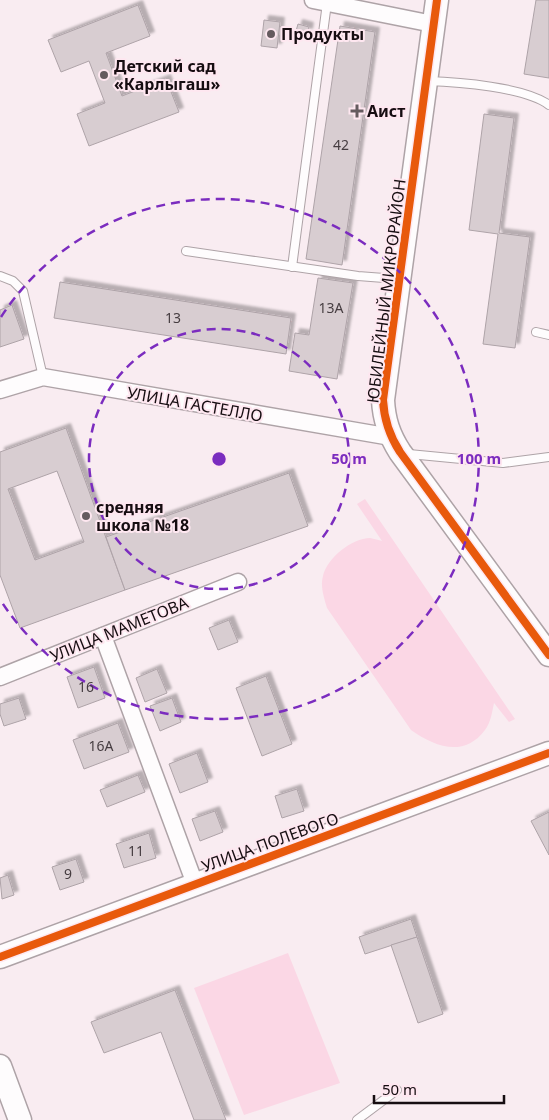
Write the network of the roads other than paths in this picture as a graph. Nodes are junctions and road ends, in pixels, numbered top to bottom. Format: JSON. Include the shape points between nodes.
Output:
{"nodes":[{"id":1,"x":437,"y":0,"type":"edge"},
{"id":2,"x":320,"y":1,"type":"edge"},
{"id":3,"x":433,"y":24,"type":"junction"},
{"id":4,"x":427,"y":81,"type":"junction"},
{"id":5,"x":547,"y":101,"type":"edge"},
{"id":6,"x":186,"y":251,"type":"dead end"},
{"id":7,"x":292,"y":266,"type":"junction"},
{"id":8,"x":0,"y":276,"type":"edge"},
{"id":9,"x":400,"y":280,"type":"junction"},
{"id":10,"x":536,"y":332,"type":"dead end"},
{"id":11,"x":549,"y":335,"type":"edge"},
{"id":12,"x":43,"y":377,"type":"junction"},
{"id":13,"x":0,"y":390,"type":"edge"},
{"id":14,"x":395,"y":444,"type":"junction"},
{"id":15,"x":549,"y":457,"type":"edge"},
{"id":16,"x":238,"y":582,"type":"dead end"},
{"id":17,"x":103,"y":636,"type":"junction"},
{"id":18,"x":549,"y":654,"type":"edge"},
{"id":19,"x":0,"y":677,"type":"edge"},
{"id":20,"x":549,"y":753,"type":"edge"},
{"id":21,"x":195,"y":884,"type":"junction"},
{"id":22,"x":0,"y":957,"type":"edge"},
{"id":23,"x":0,"y":1066,"type":"edge"},
{"id":24,"x":397,"y":1090,"type":"dead end"},
{"id":25,"x":20,"y":1120,"type":"edge"},
{"id":26,"x":357,"y":1120,"type":"edge"}],
"edges":[{"from":1,"to":3,"type":"street","name":"ЮБИЛЕЙНЫЙ МИКРОРАЙОН"},
{"from":2,"to":3,"type":"street"},
{"from":2,"to":7,"type":"lane"},
{"from":3,"to":4,"type":"street","name":"ЮБИЛЕЙНЫЙ МИКРОРАЙОН"},
{"from":4,"to":5,"type":"lane","via":[[520,93]]},
{"from":4,"to":9,"type":"street","name":"ЮБИЛЕЙНЫЙ МИКРОРАЙОН"},
{"from":6,"to":7,"type":"lane"},
{"from":7,"to":9,"type":"lane"},
{"from":8,"to":12,"type":"lane","via":[[13,281],[23,291]]},
{"from":9,"to":14,"type":"street","name":"ЮБИЛЕЙНЫЙ МИКРОРАЙОН","via":[[383,400],[384,418]]},
{"from":10,"to":11,"type":"lane"},
{"from":12,"to":13,"type":"street","name":"УЛИЦА ГАСТЕЛЛО"},
{"from":12,"to":14,"type":"street","name":"УЛИЦА ГАСТЕЛЛО"},
{"from":14,"to":15,"type":"lane","via":[[419,456],[503,462]]},
{"from":14,"to":18,"type":"street","name":"ЮБИЛЕЙНЫЙ МИКРОРАЙОН"},
{"from":16,"to":17,"type":"street","name":"УЛИЦА МАМЕТОВА"},
{"from":17,"to":19,"type":"street","name":"УЛИЦА МАМЕТОВА"},
{"from":17,"to":21,"type":"street"},
{"from":20,"to":21,"type":"street","name":"УЛИЦА ПОЛЕВОГО"},
{"from":21,"to":22,"type":"street","name":"УЛИЦА ПОЛЕВОГО"},
{"from":23,"to":25,"type":"street"},
{"from":24,"to":26,"type":"lane"}]}
